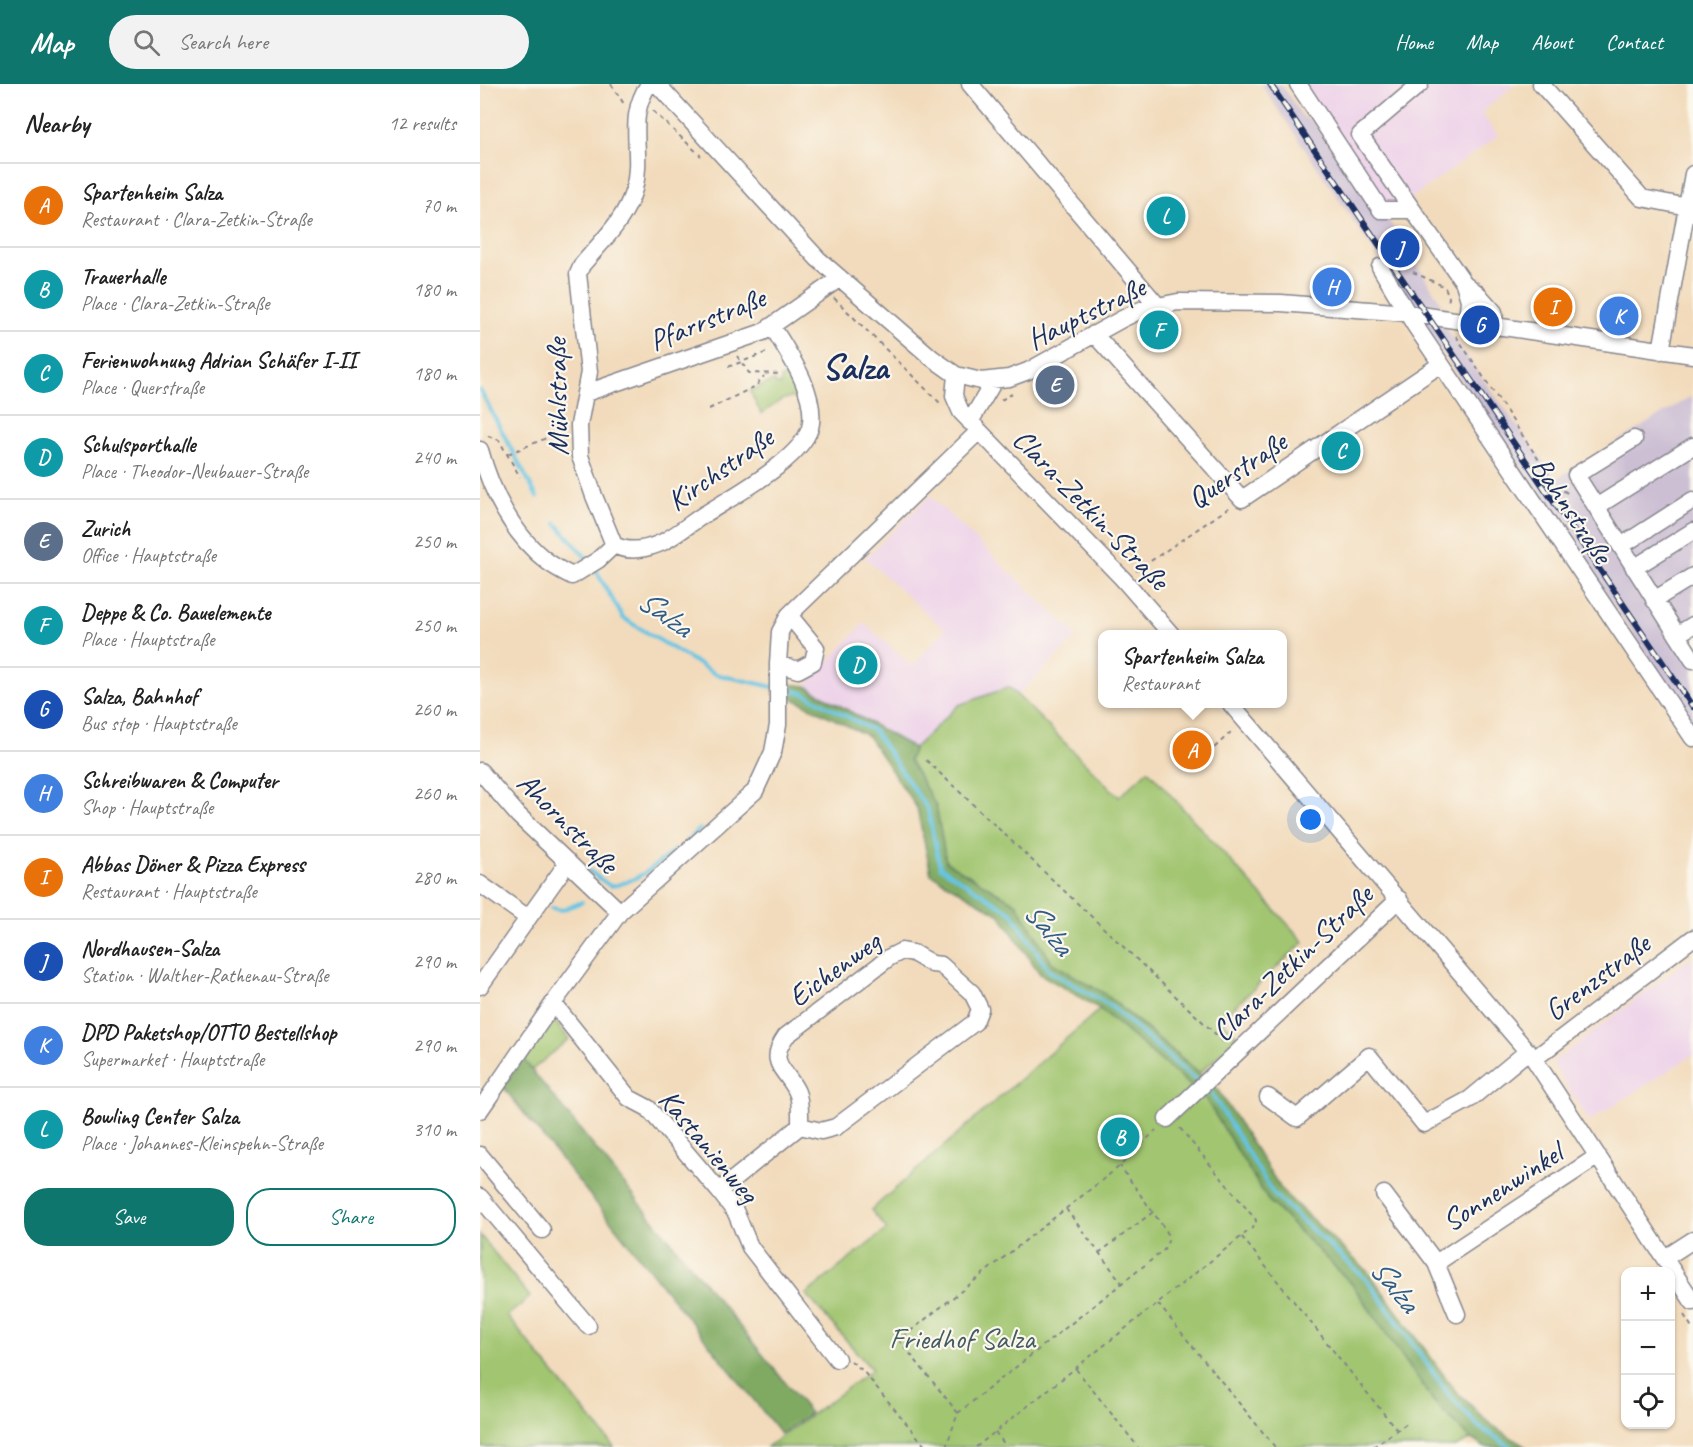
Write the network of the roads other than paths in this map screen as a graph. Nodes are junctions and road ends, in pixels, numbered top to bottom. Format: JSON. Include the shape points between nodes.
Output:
{"nodes":[{"id":1,"x":649,"y":84,"type":"edge"},
{"id":2,"x":657,"y":84,"type":"edge"},
{"id":3,"x":970,"y":84,"type":"edge"},
{"id":4,"x":1298,"y":84,"type":"edge"},
{"id":5,"x":1419,"y":84,"type":"edge"},
{"id":6,"x":1541,"y":84,"type":"edge"},
{"id":7,"x":1693,"y":174,"type":"edge"},
{"id":8,"x":1690,"y":208,"type":"edge"},
{"id":9,"x":1412,"y":210,"type":"junction"},
{"id":10,"x":1380,"y":267,"type":"dead end"},
{"id":11,"x":840,"y":278,"type":"junction"},
{"id":12,"x":1464,"y":283,"type":"junction"},
{"id":13,"x":1157,"y":305,"type":"junction"},
{"id":14,"x":1407,"y":313,"type":"junction"},
{"id":15,"x":1467,"y":322,"type":"junction"},
{"id":16,"x":772,"y":326,"type":"junction"},
{"id":17,"x":1495,"y":327,"type":"junction"},
{"id":18,"x":1094,"y":334,"type":"junction"},
{"id":19,"x":1661,"y":351,"type":"junction"},
{"id":20,"x":1693,"y":355,"type":"edge"},
{"id":21,"x":1441,"y":364,"type":"junction"},
{"id":22,"x":956,"y":375,"type":"junction"},
{"id":23,"x":994,"y":381,"type":"junction"},
{"id":24,"x":586,"y":393,"type":"junction"},
{"id":25,"x":974,"y":427,"type":"junction"},
{"id":26,"x":1634,"y":439,"type":"dead end"},
{"id":27,"x":1693,"y":446,"type":"edge"},
{"id":28,"x":480,"y":450,"type":"edge"},
{"id":29,"x":1693,"y":500,"type":"edge"},
{"id":30,"x":1596,"y":507,"type":"junction"},
{"id":31,"x":1693,"y":531,"type":"edge"},
{"id":32,"x":615,"y":545,"type":"junction"},
{"id":33,"x":1621,"y":546,"type":"junction"},
{"id":34,"x":1634,"y":568,"type":"junction"},
{"id":35,"x":1693,"y":576,"type":"edge"},
{"id":36,"x":1654,"y":600,"type":"junction"},
{"id":37,"x":789,"y":615,"type":"junction"},
{"id":38,"x":1693,"y":625,"type":"edge"},
{"id":39,"x":1168,"y":630,"type":"edge"},
{"id":40,"x":1677,"y":635,"type":"junction"},
{"id":41,"x":1693,"y":660,"type":"edge"},
{"id":42,"x":778,"y":680,"type":"junction"},
{"id":43,"x":1235,"y":708,"type":"edge"},
{"id":44,"x":1693,"y":738,"type":"edge"},
{"id":45,"x":480,"y":771,"type":"edge"},
{"id":46,"x":568,"y":862,"type":"junction"},
{"id":47,"x":480,"y":884,"type":"edge"},
{"id":48,"x":1398,"y":899,"type":"junction"},
{"id":49,"x":620,"y":912,"type":"junction"},
{"id":50,"x":528,"y":918,"type":"junction"},
{"id":51,"x":1693,"y":938,"type":"edge"},
{"id":52,"x":480,"y":986,"type":"edge"},
{"id":53,"x":553,"y":1004,"type":"junction"},
{"id":54,"x":1531,"y":1055,"type":"junction"},
{"id":55,"x":1268,"y":1097,"type":"dead end"},
{"id":56,"x":480,"y":1110,"type":"edge"},
{"id":57,"x":1168,"y":1118,"type":"road end"},
{"id":58,"x":800,"y":1126,"type":"junction"},
{"id":59,"x":480,"y":1155,"type":"edge"},
{"id":60,"x":1598,"y":1156,"type":"junction"},
{"id":61,"x":719,"y":1191,"type":"junction"},
{"id":62,"x":1384,"y":1194,"type":"dead end"},
{"id":63,"x":480,"y":1197,"type":"edge"},
{"id":64,"x":542,"y":1230,"type":"dead end"},
{"id":65,"x":1693,"y":1240,"type":"edge"},
{"id":66,"x":1665,"y":1258,"type":"junction"},
{"id":67,"x":1436,"y":1263,"type":"junction"},
{"id":68,"x":1693,"y":1302,"type":"edge"},
{"id":69,"x":1456,"y":1314,"type":"dead end"},
{"id":70,"x":588,"y":1326,"type":"dead end"},
{"id":71,"x":837,"y":1359,"type":"road end"}],
"edges":[{"from":1,"to":24,"type":"street","name":"Mühlstraße","via":[[640,98],[635,120],[634,189],[622,218],[578,274],[589,372]]},
{"from":2,"to":11,"type":"street","name":"Hauptstraße"},
{"from":3,"to":13,"type":"street"},
{"from":4,"to":9,"type":"street","via":[[1380,210]]},
{"from":5,"to":9,"type":"street","via":[[1360,135]]},
{"from":6,"to":8,"type":"street","via":[[1642,198]]},
{"from":7,"to":8,"type":"street"},
{"from":8,"to":19,"type":"street"},
{"from":9,"to":12,"type":"street"},
{"from":10,"to":14,"type":"street","name":"Bahnstraße"},
{"from":11,"to":16,"type":"street","name":"Pfarrstraße"},
{"from":11,"to":22,"type":"street","name":"Hauptstraße"},
{"from":12,"to":15,"type":"street","via":[[1469,300]]},
{"from":12,"to":17,"type":"street","via":[[1494,312]]},
{"from":13,"to":14,"type":"street","name":"Hauptstraße","via":[[1235,302]]},
{"from":13,"to":18,"type":"street","name":"Hauptstraße"},
{"from":14,"to":15,"type":"street","name":"Hauptstraße"},
{"from":14,"to":21,"type":"street","name":"Bahnstraße"},
{"from":15,"to":17,"type":"street","name":"Hauptstraße"},
{"from":16,"to":24,"type":"street","name":"Pfarrstraße"},
{"from":16,"to":32,"type":"street","name":"Kirchstraße","via":[[807,395],[811,423],[808,436],[759,481],[662,542],[636,550]]},
{"from":17,"to":19,"type":"street","name":"Hauptstraße"},
{"from":18,"to":21,"type":"street","name":"Querstraße","via":[[1242,499]]},
{"from":18,"to":23,"type":"street","name":"Hauptstraße","via":[[1028,371]]},
{"from":19,"to":20,"type":"street","name":"Hauptstraße"},
{"from":21,"to":44,"type":"street","name":"Bahnstraße"},
{"from":22,"to":23,"type":"street","name":"Hauptstraße"},
{"from":22,"to":25,"type":"street","name":"Clara-Zetkin-Straße","via":[[955,402]]},
{"from":23,"to":25,"type":"street","name":"Clara-Zetkin-Straße"},
{"from":24,"to":32,"type":"street","name":"Mühlstraße","via":[[579,425],[580,456]]},
{"from":25,"to":37,"type":"street"},
{"from":25,"to":39,"type":"street","name":"Clara-Zetkin-Straße"},
{"from":26,"to":30,"type":"street","via":[[1576,475]]},
{"from":27,"to":30,"type":"street"},
{"from":28,"to":32,"type":"street","via":[[501,505],[532,549],[548,562],[572,576]]},
{"from":29,"to":33,"type":"street"},
{"from":30,"to":33,"type":"street"},
{"from":31,"to":34,"type":"street"},
{"from":33,"to":34,"type":"street"},
{"from":34,"to":36,"type":"street"},
{"from":35,"to":36,"type":"street"},
{"from":36,"to":40,"type":"street"},
{"from":37,"to":42,"type":"street","via":[[780,632]]},
{"from":37,"to":42,"type":"street","via":[[816,648],[813,662]]},
{"from":38,"to":40,"type":"street"},
{"from":40,"to":41,"type":"street"},
{"from":42,"to":49,"type":"street","via":[[778,725],[773,752],[755,791]]},
{"from":43,"to":48,"type":"street","name":"Clara-Zetkin-Straße"},
{"from":45,"to":46,"type":"street","name":"Ahornstraße","via":[[518,815]]},
{"from":46,"to":49,"type":"street","name":"Ahornstraße"},
{"from":46,"to":50,"type":"street"},
{"from":47,"to":50,"type":"street"},
{"from":48,"to":54,"type":"street"},
{"from":48,"to":57,"type":"street","name":"Clara-Zetkin-Straße"},
{"from":49,"to":53,"type":"street"},
{"from":50,"to":52,"type":"street"},
{"from":51,"to":54,"type":"street","name":"Grenzstraße"},
{"from":53,"to":56,"type":"street"},
{"from":53,"to":61,"type":"street","name":"Kastanienweg","via":[[629,1098],[648,1108]]},
{"from":54,"to":55,"type":"street","name":"Grenzstraße","via":[[1470,1100],[1424,1124],[1369,1056],[1297,1118]]},
{"from":54,"to":60,"type":"street"},
{"from":58,"to":58,"type":"street","name":"Eichenweg","via":[[821,1131],[836,1127],[975,1022],[980,1009],[972,993],[941,965],[902,951],[786,1036],[777,1053],[778,1061],[798,1094]]},
{"from":58,"to":61,"type":"street"},
{"from":59,"to":64,"type":"street"},
{"from":60,"to":66,"type":"street"},
{"from":60,"to":67,"type":"street","name":"Sonnenwinkel"},
{"from":61,"to":71,"type":"street","name":"Kastanienweg","via":[[736,1213],[750,1247]]},
{"from":62,"to":67,"type":"street","name":"Sonnenwinkel"},
{"from":63,"to":70,"type":"street"},
{"from":65,"to":66,"type":"street"},
{"from":66,"to":68,"type":"street"},
{"from":67,"to":69,"type":"street","name":"Sonnenwinkel"}]}
